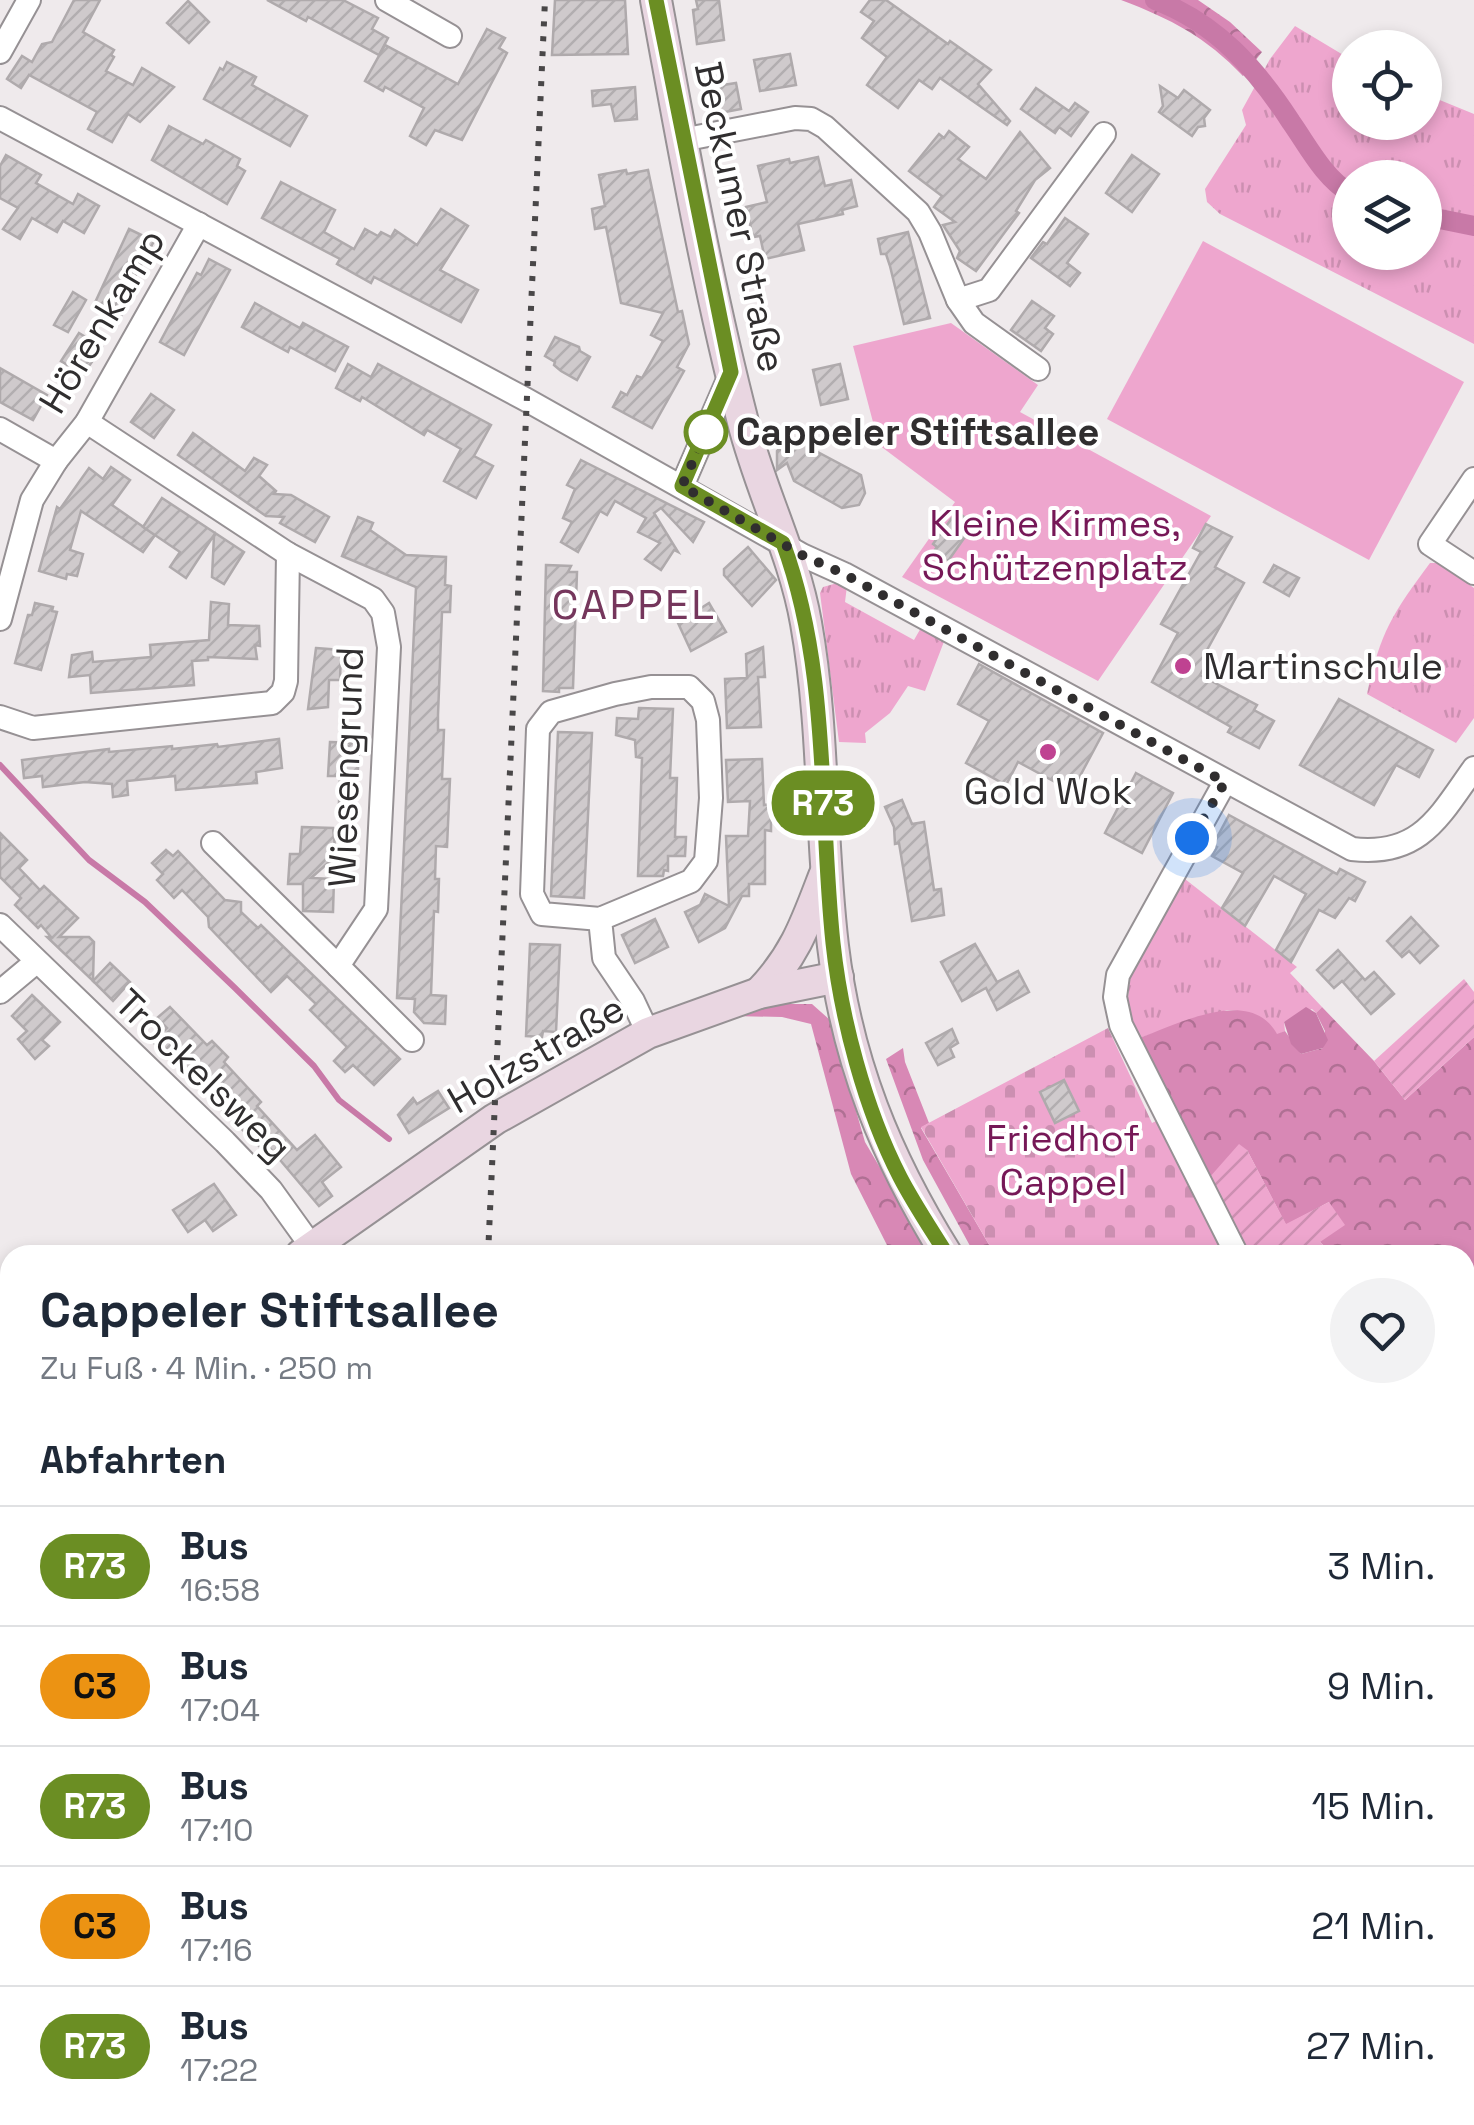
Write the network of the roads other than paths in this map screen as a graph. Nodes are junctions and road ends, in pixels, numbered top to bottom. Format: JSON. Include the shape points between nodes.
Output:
{"nodes":[{"id":1,"x":29,"y":0,"type":"edge"},
{"id":2,"x":387,"y":0,"type":"edge"},
{"id":3,"x":656,"y":0,"type":"edge"},
{"id":4,"x":450,"y":36,"type":"dead end"},
{"id":5,"x":0,"y":52,"type":"edge"},
{"id":6,"x":0,"y":118,"type":"edge"},
{"id":7,"x":1104,"y":134,"type":"dead end"},
{"id":8,"x":682,"y":140,"type":"junction"},
{"id":9,"x":199,"y":224,"type":"junction"},
{"id":10,"x":958,"y":300,"type":"junction"},
{"id":11,"x":1038,"y":369,"type":"dead end"},
{"id":12,"x":731,"y":372,"type":"junction"},
{"id":13,"x":87,"y":422,"type":"junction"},
{"id":14,"x":0,"y":429,"type":"edge"},
{"id":15,"x":56,"y":461,"type":"junction"},
{"id":16,"x":1474,"y":479,"type":"edge"},
{"id":17,"x":682,"y":486,"type":"junction"},
{"id":18,"x":783,"y":543,"type":"junction"},
{"id":19,"x":288,"y":554,"type":"junction"},
{"id":20,"x":1474,"y":574,"type":"edge"},
{"id":21,"x":0,"y":619,"type":"edge"},
{"id":22,"x":0,"y":717,"type":"edge"},
{"id":23,"x":1474,"y":768,"type":"edge"},
{"id":24,"x":1225,"y":782,"type":"junction"},
{"id":25,"x":213,"y":844,"type":"dead end"},
{"id":26,"x":826,"y":869,"type":"junction"},
{"id":27,"x":600,"y":919,"type":"junction"},
{"id":28,"x":0,"y":925,"type":"edge"},
{"id":29,"x":36,"y":962,"type":"junction"},
{"id":30,"x":338,"y":966,"type":"junction"},
{"id":31,"x":838,"y":977,"type":"junction"},
{"id":32,"x":0,"y":992,"type":"edge"},
{"id":33,"x":759,"y":992,"type":"junction"},
{"id":34,"x":648,"y":1034,"type":"junction"},
{"id":35,"x":412,"y":1040,"type":"dead end"},
{"id":36,"x":303,"y":1245,"type":"edge"},
{"id":37,"x":315,"y":1245,"type":"edge"},
{"id":38,"x":941,"y":1245,"type":"edge"},
{"id":39,"x":1232,"y":1245,"type":"edge"}],
"edges":[{"from":1,"to":5,"type":"street"},
{"from":2,"to":4,"type":"street"},
{"from":3,"to":8,"type":"main road","name":"Beckumer Straße"},
{"from":6,"to":9,"type":"street"},
{"from":7,"to":10,"type":"street","via":[[989,290]]},
{"from":8,"to":10,"type":"street","via":[[810,119],[918,212]]},
{"from":8,"to":12,"type":"main road","name":"Beckumer Straße"},
{"from":9,"to":13,"type":"street","name":"Hörenkamp"},
{"from":9,"to":17,"type":"street"},
{"from":10,"to":11,"type":"street","via":[[974,323]]},
{"from":12,"to":17,"type":"street"},
{"from":12,"to":18,"type":"main road","name":"Beckumer Straße"},
{"from":13,"to":15,"type":"street","name":"Hörenkamp"},
{"from":13,"to":19,"type":"street","name":"Wiesengrund"},
{"from":14,"to":15,"type":"street"},
{"from":15,"to":21,"type":"street","name":"Hörenkamp","via":[[32,500]]},
{"from":16,"to":20,"type":"street","via":[[1430,544]]},
{"from":17,"to":18,"type":"street"},
{"from":18,"to":24,"type":"street"},
{"from":18,"to":26,"type":"main road","name":"Beckumer Straße","via":[[806,622]]},
{"from":19,"to":22,"type":"street","name":"Wiesengrund","via":[[286,682],[272,703],[33,728]]},
{"from":19,"to":30,"type":"street","name":"Wiesengrund","via":[[374,600],[390,647],[376,908]]},
{"from":23,"to":24,"type":"street","via":[[1418,838],[1374,852],[1352,849]]},
{"from":24,"to":39,"type":"street","via":[[1136,937],[1115,997],[1120,1025]]},
{"from":25,"to":30,"type":"street","name":"Wiesengrund"},
{"from":26,"to":31,"type":"main road","name":"Beckumer Straße"},
{"from":26,"to":33,"type":"main road","via":[[798,945]]},
{"from":27,"to":27,"type":"street","via":[[542,914],[532,894],[538,729],[551,712],[615,694],[689,687],[704,701],[708,720],[706,861],[691,881]]},
{"from":27,"to":34,"type":"street","via":[[604,958]]},
{"from":28,"to":29,"type":"street","name":"Trockelsweg"},
{"from":29,"to":32,"type":"street"},
{"from":29,"to":36,"type":"street","name":"Trockelsweg","via":[[271,1190]]},
{"from":30,"to":35,"type":"street","name":"Wiesengrund"},
{"from":31,"to":33,"type":"main road","name":"Holzstraße"},
{"from":31,"to":38,"type":"main road","name":"Beckumer Straße","via":[[881,1134]]},
{"from":33,"to":34,"type":"main road","name":"Holzstraße"},
{"from":34,"to":37,"type":"main road","name":"Holzstraße","via":[[495,1119]]}]}
